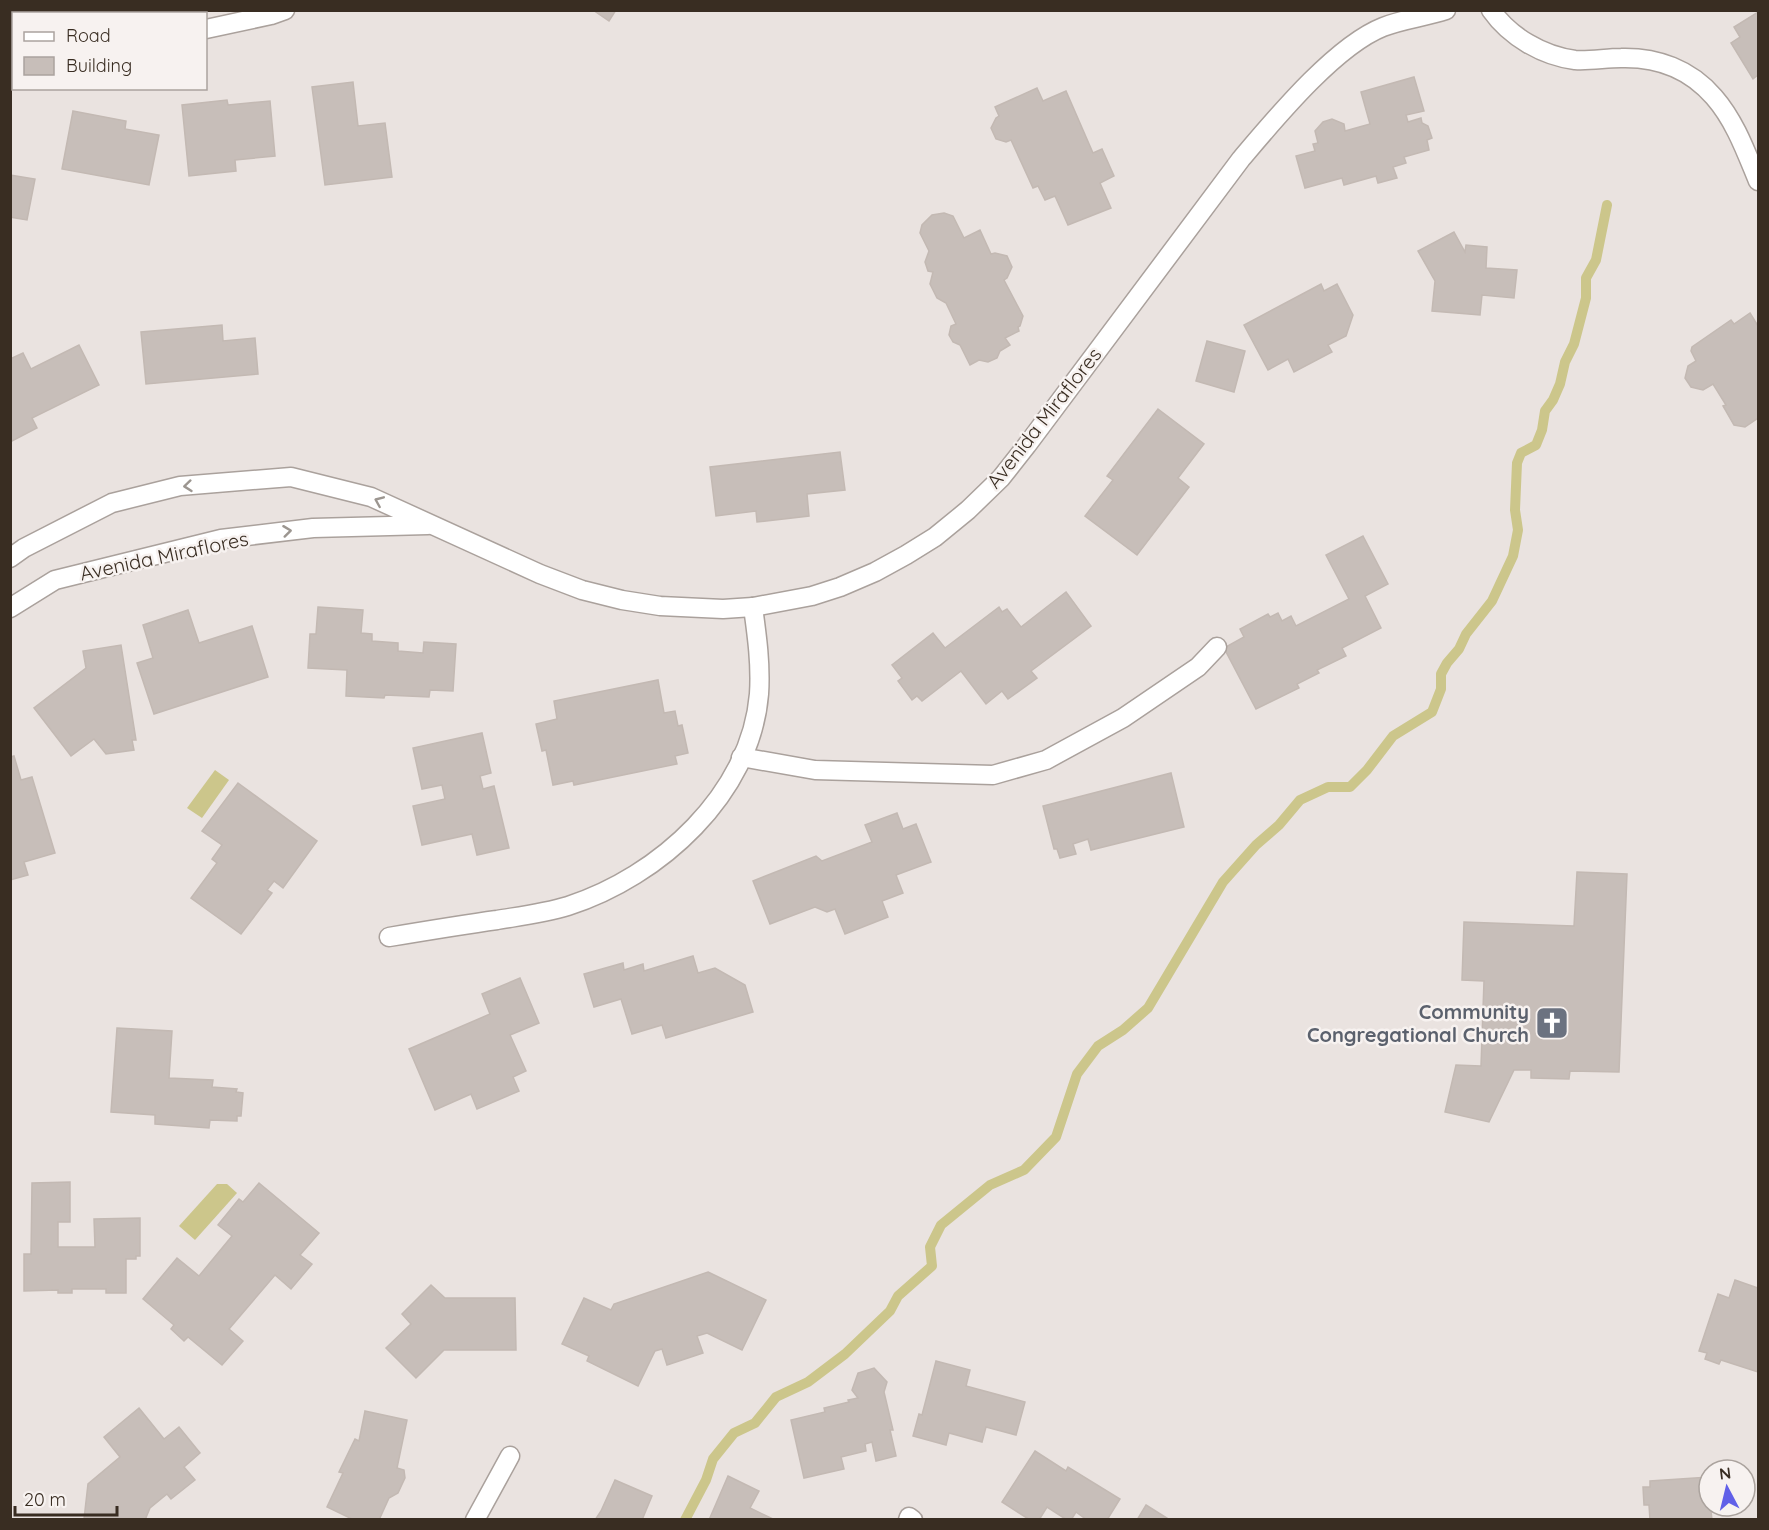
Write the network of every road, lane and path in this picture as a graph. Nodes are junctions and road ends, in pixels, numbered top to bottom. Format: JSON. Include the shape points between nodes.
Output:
{"nodes":[{"id":1,"x":285,"y":10,"type":"edge"},
{"id":2,"x":1446,"y":10,"type":"edge"},
{"id":3,"x":1491,"y":10,"type":"edge"},
{"id":4,"x":207,"y":29,"type":"edge"},
{"id":5,"x":1758,"y":181,"type":"edge"},
{"id":6,"x":433,"y":525,"type":"junction"},
{"id":7,"x":10,"y":558,"type":"edge"},
{"id":8,"x":753,"y":607,"type":"junction"},
{"id":9,"x":10,"y":608,"type":"edge"},
{"id":10,"x":1216,"y":647,"type":"dead end"},
{"id":11,"x":741,"y":757,"type":"junction"},
{"id":12,"x":389,"y":937,"type":"dead end"},
{"id":13,"x":510,"y":1456,"type":"dead end"},
{"id":14,"x":476,"y":1520,"type":"edge"},
{"id":15,"x":908,"y":1520,"type":"edge"},
{"id":16,"x":913,"y":1520,"type":"edge"}],
"edges":[{"from":1,"to":4,"type":"street"},
{"from":2,"to":8,"type":"street","name":"Avenida Miraflores","via":[[1384,27],[1362,38],[1327,66],[1268,126],[1027,446],[968,510],[934,537],[875,572],[812,596]]},
{"from":3,"to":5,"type":"street","via":[[1525,42],[1560,57],[1642,58],[1681,70],[1713,95],[1725,111]]},
{"from":6,"to":7,"type":"street","name":"Avenida Miraflores","one_way":true,"via":[[371,497],[291,477],[180,486],[112,502]]},
{"from":6,"to":8,"type":"street","name":"Avenida Miraflores","via":[[582,590],[622,600],[689,608]]},
{"from":9,"to":6,"type":"street","name":"Avenida Miraflores","one_way":true,"via":[[55,580],[221,539],[313,528]]},
{"from":8,"to":11,"type":"street","via":[[759,694]]},
{"from":10,"to":11,"type":"street","via":[[1198,667],[1123,718],[1046,760],[993,775],[815,770]]},
{"from":11,"to":12,"type":"street","via":[[721,792],[689,832],[624,883],[598,896],[537,913]]},
{"from":13,"to":14,"type":"street"},
{"from":15,"to":16,"type":"street"}]}
